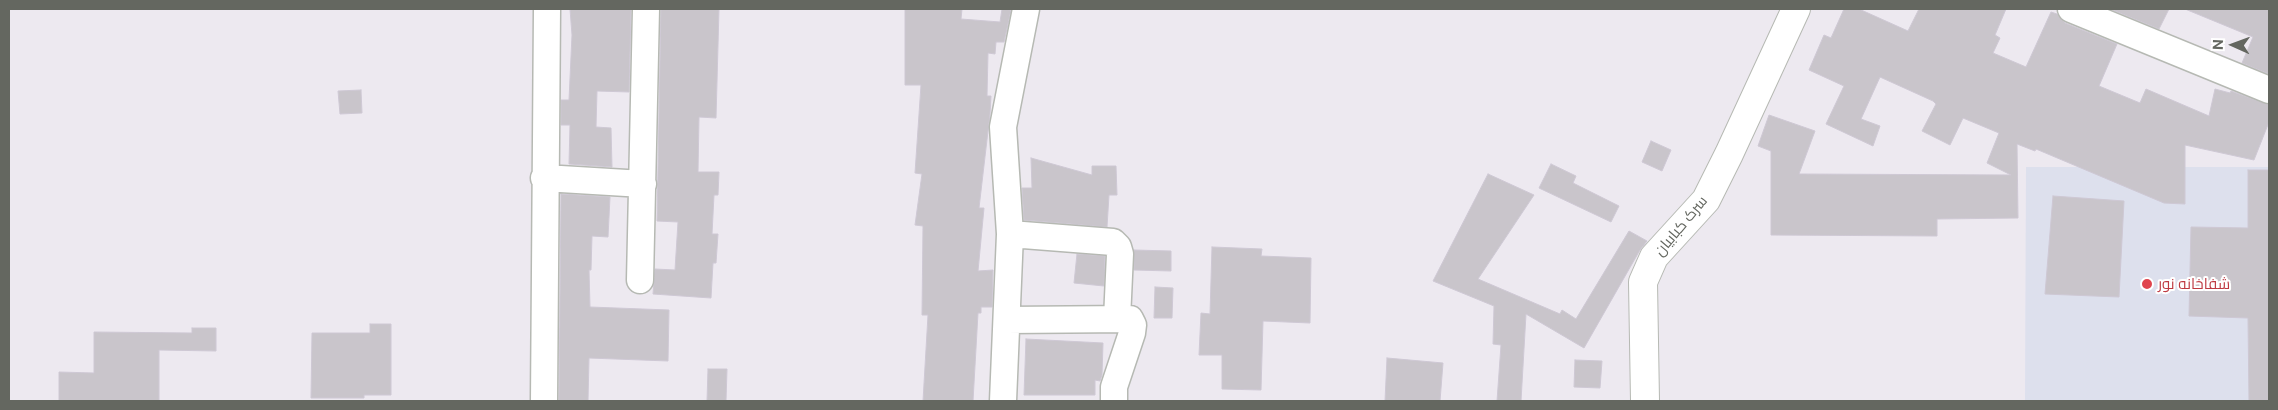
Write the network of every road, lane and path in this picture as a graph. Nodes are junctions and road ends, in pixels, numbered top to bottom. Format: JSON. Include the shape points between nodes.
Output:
{"nodes":[{"id":1,"x":547,"y":9,"type":"edge"},
{"id":2,"x":646,"y":9,"type":"edge"},
{"id":3,"x":1026,"y":9,"type":"edge"},
{"id":4,"x":1796,"y":9,"type":"edge"},
{"id":5,"x":2071,"y":9,"type":"edge"},
{"id":6,"x":2269,"y":90,"type":"edge"},
{"id":7,"x":544,"y":178,"type":"junction"},
{"id":8,"x":643,"y":184,"type":"junction"},
{"id":9,"x":1010,"y":234,"type":"junction"},
{"id":10,"x":640,"y":280,"type":"dead end"},
{"id":11,"x":1117,"y":319,"type":"junction"},
{"id":12,"x":1008,"y":320,"type":"junction"},
{"id":13,"x":544,"y":401,"type":"edge"},
{"id":14,"x":1003,"y":401,"type":"edge"},
{"id":15,"x":1114,"y":401,"type":"edge"},
{"id":16,"x":1645,"y":401,"type":"edge"}],
"edges":[{"from":1,"to":7,"type":"street"},
{"from":2,"to":8,"type":"street"},
{"from":3,"to":9,"type":"street","via":[[1003,127]]},
{"from":4,"to":16,"type":"street","name":"سرک کبابیان","via":[[1706,200],[1654,257],[1643,282]]},
{"from":5,"to":6,"type":"street"},
{"from":7,"to":8,"type":"street"},
{"from":7,"to":13,"type":"street"},
{"from":8,"to":10,"type":"street"},
{"from":9,"to":11,"type":"street","via":[[1112,242],[1120,254]]},
{"from":9,"to":12,"type":"street"},
{"from":11,"to":12,"type":"street"},
{"from":11,"to":15,"type":"street","via":[[1130,319],[1133,325],[1114,387]]},
{"from":12,"to":14,"type":"street"}]}
